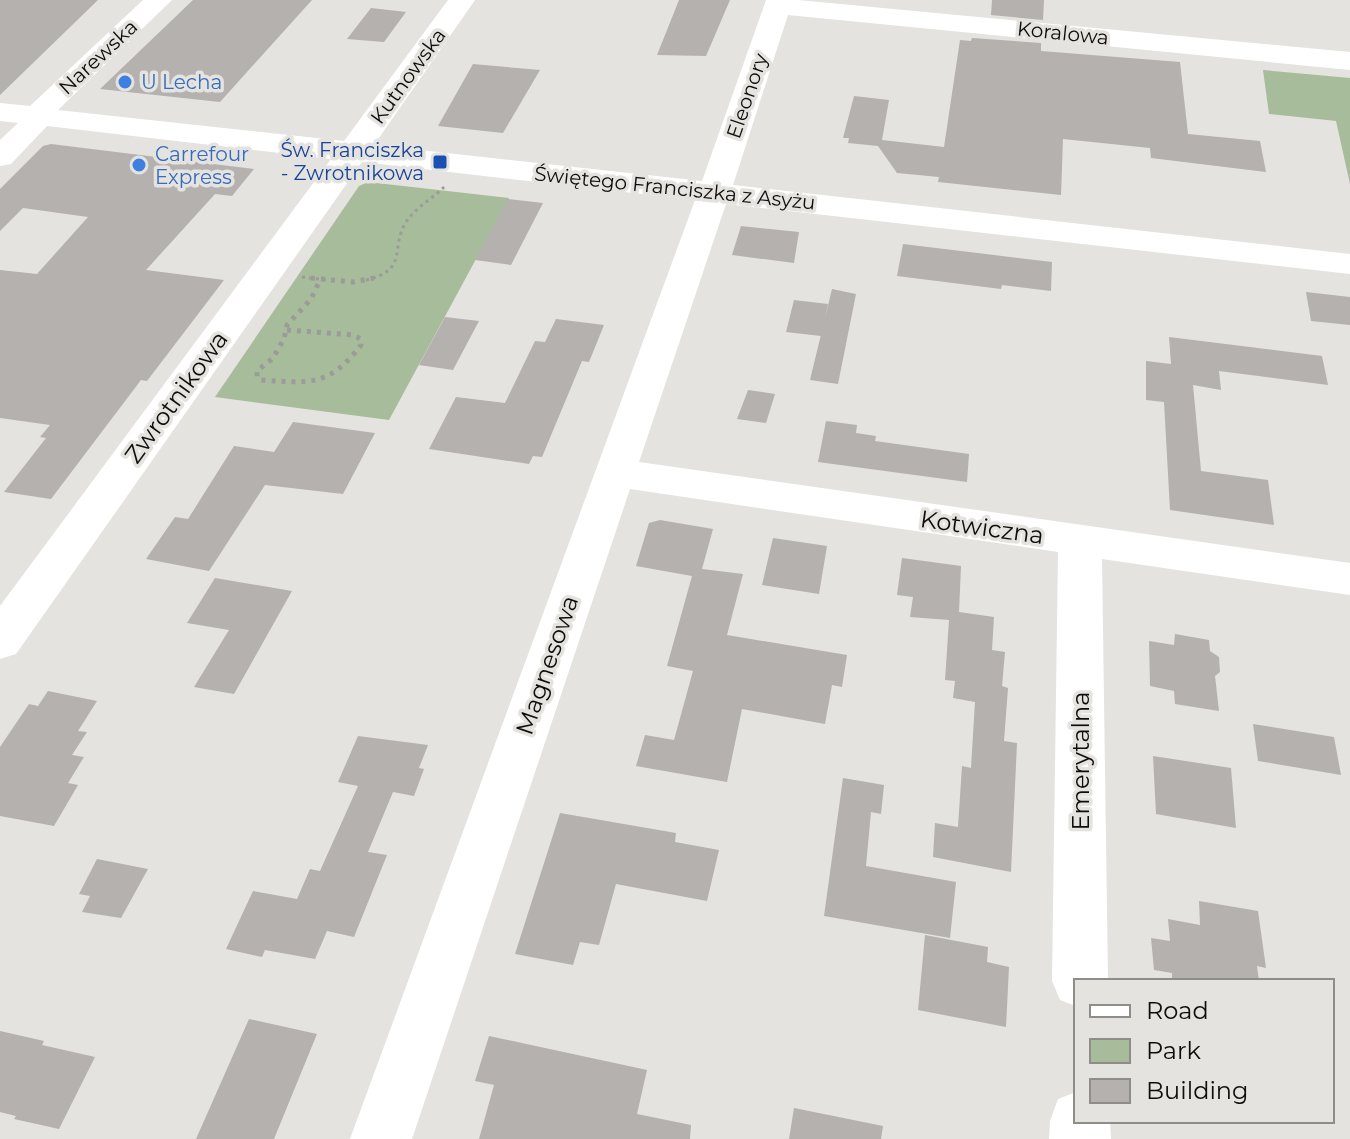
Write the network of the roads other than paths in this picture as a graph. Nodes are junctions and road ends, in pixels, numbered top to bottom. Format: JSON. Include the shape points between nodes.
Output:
{"nodes":[{"id":1,"x":159,"y":0,"type":"edge"},
{"id":2,"x":462,"y":0,"type":"edge"},
{"id":3,"x":778,"y":3,"type":"edge"},
{"id":4,"x":1350,"y":61,"type":"edge"},
{"id":5,"x":0,"y":112,"type":"edge"},
{"id":6,"x":39,"y":117,"type":"junction"},
{"id":7,"x":353,"y":152,"type":"junction"},
{"id":8,"x":0,"y":157,"type":"edge"},
{"id":9,"x":714,"y":192,"type":"junction"},
{"id":10,"x":1350,"y":264,"type":"edge"},
{"id":11,"x":615,"y":473,"type":"junction"},
{"id":12,"x":1080,"y":541,"type":"junction"},
{"id":13,"x":1350,"y":579,"type":"edge"},
{"id":14,"x":0,"y":641,"type":"edge"},
{"id":15,"x":1080,"y":979,"type":"edge"},
{"id":16,"x":381,"y":1139,"type":"edge"}],
"edges":[{"from":1,"to":6,"type":"street","name":"Narewska"},
{"from":2,"to":7,"type":"street","name":"Kutnowska"},
{"from":3,"to":4,"type":"street","name":"Koralowa","via":[[1076,23]]},
{"from":3,"to":9,"type":"street","name":"Eleonory"},
{"from":5,"to":6,"type":"street","name":"Świętego Franciszka z Asyżu"},
{"from":6,"to":7,"type":"street","name":"Świętego Franciszka z Asyżu"},
{"from":6,"to":8,"type":"street","name":"Narewska"},
{"from":7,"to":9,"type":"street","name":"Świętego Franciszka z Asyżu"},
{"from":7,"to":14,"type":"street","name":"Zwrotnikowa"},
{"from":9,"to":10,"type":"street","name":"Świętego Franciszka z Asyżu"},
{"from":9,"to":11,"type":"street","name":"Magnesowa"},
{"from":11,"to":12,"type":"street","name":"Kotwiczna"},
{"from":11,"to":16,"type":"street","name":"Magnesowa"},
{"from":12,"to":13,"type":"street","name":"Kotwiczna"},
{"from":12,"to":15,"type":"street","name":"Emerytalna"}]}
